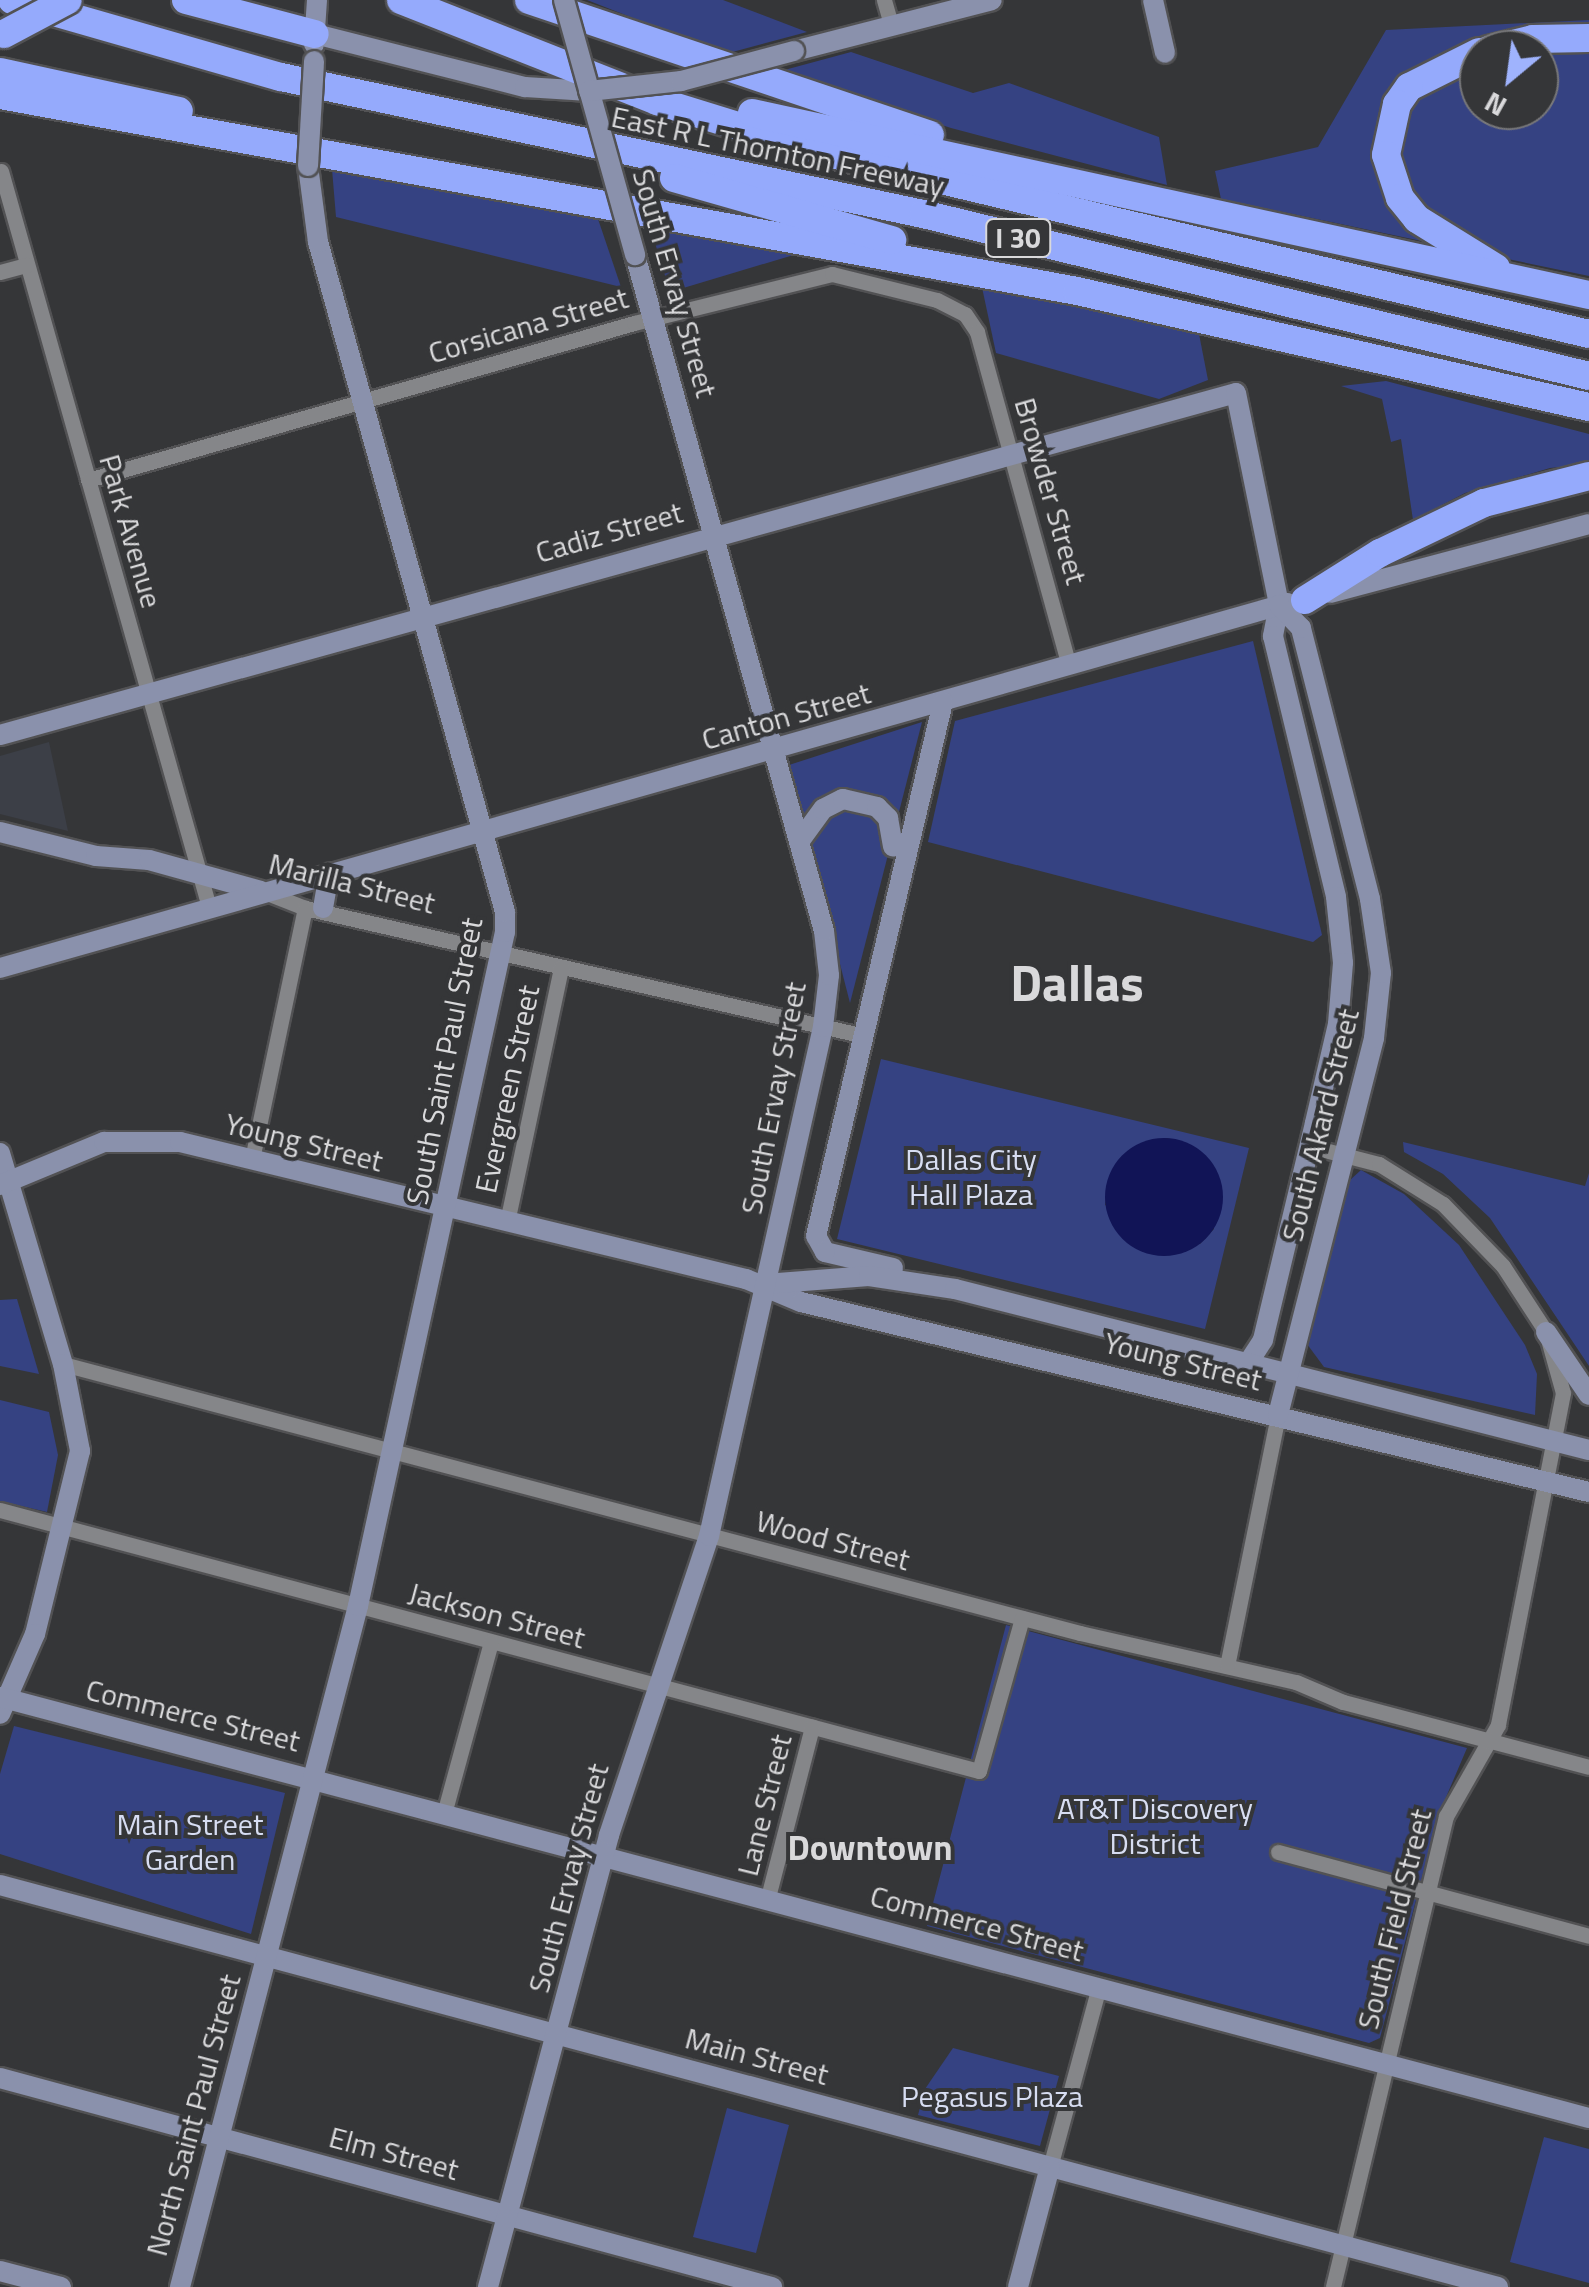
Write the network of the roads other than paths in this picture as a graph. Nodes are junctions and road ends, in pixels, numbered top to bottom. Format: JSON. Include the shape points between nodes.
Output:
{"nodes":[{"id":1,"x":12,"y":0,"type":"edge"},
{"id":2,"x":68,"y":0,"type":"edge"},
{"id":3,"x":186,"y":0,"type":"edge"},
{"id":4,"x":317,"y":0,"type":"edge"},
{"id":5,"x":401,"y":0,"type":"edge"},
{"id":6,"x":529,"y":0,"type":"edge"},
{"id":7,"x":564,"y":0,"type":"edge"},
{"id":8,"x":884,"y":0,"type":"edge"},
{"id":9,"x":992,"y":0,"type":"edge"},
{"id":10,"x":1152,"y":0,"type":"edge"},
{"id":11,"x":891,"y":24,"type":"junction"},
{"id":12,"x":1,"y":26,"type":"edge"},
{"id":13,"x":1589,"y":38,"type":"edge"},
{"id":14,"x":1559,"y":39,"type":"edge"},
{"id":15,"x":149,"y":41,"type":"junction"},
{"id":16,"x":314,"y":48,"type":"junction"},
{"id":17,"x":1164,"y":53,"type":"dead end"},
{"id":18,"x":1459,"y":60,"type":"edge"},
{"id":19,"x":0,"y":72,"type":"edge"},
{"id":20,"x":589,"y":91,"type":"junction"},
{"id":21,"x":0,"y":95,"type":"edge"},
{"id":22,"x":657,"y":101,"type":"junction"},
{"id":23,"x":444,"y":116,"type":"junction"},
{"id":24,"x":434,"y":170,"type":"junction"},
{"id":25,"x":1,"y":171,"type":"edge"},
{"id":26,"x":1080,"y":180,"type":"junction"},
{"id":27,"x":27,"y":265,"type":"junction"},
{"id":28,"x":0,"y":272,"type":"edge"},
{"id":29,"x":1548,"y":288,"type":"junction"},
{"id":30,"x":1077,"y":292,"type":"junction"},
{"id":31,"x":1589,"y":295,"type":"edge"},
{"id":32,"x":654,"y":318,"type":"junction"},
{"id":33,"x":976,"y":332,"type":"joint"},
{"id":34,"x":1589,"y":334,"type":"edge"},
{"id":35,"x":1589,"y":376,"type":"edge"},
{"id":36,"x":1236,"y":394,"type":"joint"},
{"id":37,"x":362,"y":402,"type":"junction"},
{"id":38,"x":1589,"y":406,"type":"edge"},
{"id":39,"x":1008,"y":452,"type":"junction"},
{"id":40,"x":1589,"y":476,"type":"edge"},
{"id":41,"x":88,"y":480,"type":"junction"},
{"id":42,"x":1589,"y":524,"type":"edge"},
{"id":43,"x":715,"y":534,"type":"junction"},
{"id":44,"x":1292,"y":602,"type":"junction"},
{"id":45,"x":423,"y":616,"type":"junction"},
{"id":46,"x":1069,"y":666,"type":"junction"},
{"id":47,"x":150,"y":693,"type":"junction"},
{"id":48,"x":943,"y":702,"type":"junction"},
{"id":49,"x":0,"y":735,"type":"edge"},
{"id":50,"x":772,"y":752,"type":"junction"},
{"id":51,"x":924,"y":785,"type":"junction"},
{"id":52,"x":482,"y":831,"type":"junction"},
{"id":53,"x":0,"y":832,"type":"edge"},
{"id":54,"x":799,"y":842,"type":"junction"},
{"id":55,"x":200,"y":874,"type":"junction"},
{"id":56,"x":329,"y":874,"type":"junction"},
{"id":57,"x":266,"y":892,"type":"junction"},
{"id":58,"x":209,"y":907,"type":"junction"},
{"id":59,"x":314,"y":908,"type":"junction"},
{"id":60,"x":501,"y":952,"type":"junction"},
{"id":61,"x":561,"y":967,"type":"junction"},
{"id":62,"x":0,"y":968,"type":"edge"},
{"id":63,"x":823,"y":1027,"type":"junction"},
{"id":64,"x":865,"y":1036,"type":"junction"},
{"id":65,"x":1309,"y":1146,"type":"junction"},
{"id":66,"x":0,"y":1152,"type":"edge"},
{"id":67,"x":1344,"y":1154,"type":"junction"},
{"id":68,"x":252,"y":1159,"type":"junction"},
{"id":69,"x":3,"y":1187,"type":"edge"},
{"id":70,"x":447,"y":1208,"type":"junction"},
{"id":71,"x":507,"y":1222,"type":"junction"},
{"id":72,"x":764,"y":1284,"type":"junction"},
{"id":73,"x":955,"y":1289,"type":"junction"},
{"id":74,"x":1546,"y":1332,"type":"junction"},
{"id":75,"x":62,"y":1364,"type":"junction"},
{"id":76,"x":1248,"y":1364,"type":"junction"},
{"id":77,"x":1289,"y":1374,"type":"junction"},
{"id":78,"x":1589,"y":1395,"type":"edge"},
{"id":79,"x":1278,"y":1415,"type":"junction"},
{"id":80,"x":1559,"y":1440,"type":"junction"},
{"id":81,"x":1589,"y":1450,"type":"edge"},
{"id":82,"x":389,"y":1453,"type":"junction"},
{"id":83,"x":1550,"y":1482,"type":"junction"},
{"id":84,"x":1589,"y":1492,"type":"edge"},
{"id":85,"x":0,"y":1510,"type":"edge"},
{"id":86,"x":64,"y":1526,"type":"junction"},
{"id":87,"x":709,"y":1536,"type":"junction"},
{"id":88,"x":358,"y":1606,"type":"junction"},
{"id":89,"x":1022,"y":1618,"type":"junction"},
{"id":90,"x":490,"y":1642,"type":"junction"},
{"id":91,"x":1227,"y":1666,"type":"junction"},
{"id":92,"x":654,"y":1686,"type":"junction"},
{"id":93,"x":2,"y":1703,"type":"edge"},
{"id":94,"x":812,"y":1727,"type":"junction"},
{"id":95,"x":1488,"y":1740,"type":"junction"},
{"id":96,"x":1589,"y":1767,"type":"edge"},
{"id":97,"x":312,"y":1776,"type":"junction"},
{"id":98,"x":444,"y":1810,"type":"junction"},
{"id":99,"x":1278,"y":1852,"type":"dead end"},
{"id":100,"x":603,"y":1853,"type":"junction"},
{"id":101,"x":0,"y":1885,"type":"edge"},
{"id":102,"x":1426,"y":1892,"type":"junction"},
{"id":103,"x":768,"y":1897,"type":"junction"},
{"id":104,"x":1589,"y":1936,"type":"edge"},
{"id":105,"x":265,"y":1958,"type":"junction"},
{"id":106,"x":1099,"y":1987,"type":"junction"},
{"id":107,"x":556,"y":2033,"type":"junction"},
{"id":108,"x":1386,"y":2062,"type":"junction"},
{"id":109,"x":0,"y":2078,"type":"edge"},
{"id":110,"x":1589,"y":2118,"type":"edge"},
{"id":111,"x":218,"y":2136,"type":"junction"},
{"id":112,"x":1050,"y":2168,"type":"junction"},
{"id":113,"x":508,"y":2215,"type":"junction"},
{"id":114,"x":1342,"y":2246,"type":"junction"},
{"id":115,"x":0,"y":2271,"type":"edge"},
{"id":116,"x":61,"y":2287,"type":"edge"},
{"id":117,"x":180,"y":2287,"type":"edge"},
{"id":118,"x":488,"y":2287,"type":"edge"},
{"id":119,"x":772,"y":2287,"type":"edge"},
{"id":120,"x":1018,"y":2287,"type":"edge"},
{"id":121,"x":1333,"y":2287,"type":"edge"},
{"id":122,"x":1498,"y":2287,"type":"edge"}],
"edges":[{"from":1,"to":15,"type":"highway","name":"East R L Thornton Freeway","number":"I 30"},
{"from":2,"to":12,"type":"highway","bridge":true},
{"from":3,"to":16,"type":"highway"},
{"from":4,"to":16,"type":"main road","name":"South Saint Paul Street"},
{"from":5,"to":22,"type":"highway","name":"East R L Thornton Freeway","number":"I 30"},
{"from":6,"to":26,"type":"highway","via":[[871,117]]},
{"from":7,"to":20,"type":"main road","name":"South Ervay Street","bridge":true},
{"from":8,"to":11,"type":"street"},
{"from":9,"to":11,"type":"main road"},
{"from":10,"to":17,"type":"main road"},
{"from":11,"to":20,"type":"main road","bridge":true,"via":[[681,81]]},
{"from":12,"to":15,"type":"highway"},
{"from":13,"to":14,"type":"highway"},
{"from":15,"to":23,"type":"highway","name":"East R L Thornton Freeway","number":"I 30"},
{"from":16,"to":20,"type":"main road"},
{"from":16,"to":37,"type":"main road","name":"South Saint Paul Street","bridge":true,"via":[[308,166],[318,242]]},
{"from":18,"to":29,"type":"highway","via":[[1425,74],[1397,104],[1388,132],[1391,178],[1418,219],[1469,257]]},
{"from":19,"to":24,"type":"highway"},
{"from":20,"to":32,"type":"main road","name":"South Ervay Street","bridge":true},
{"from":21,"to":24,"type":"highway","via":[[320,157]]},
{"from":22,"to":26,"type":"highway","via":[[705,102]]},
{"from":22,"to":34,"type":"highway","name":"East R L Thornton Freeway","number":"I 30","via":[[819,151]]},
{"from":23,"to":30,"type":"highway"},
{"from":23,"to":35,"type":"highway","name":"East R L Thornton Freeway","number":"I 30","via":[[924,214]]},
{"from":24,"to":30,"type":"highway"},
{"from":25,"to":27,"type":"street","name":"Park Avenue"},
{"from":26,"to":29,"type":"highway"},
{"from":27,"to":28,"type":"street"},
{"from":27,"to":41,"type":"street","name":"Park Avenue"},
{"from":29,"to":31,"type":"highway"},
{"from":30,"to":38,"type":"highway"},
{"from":32,"to":33,"type":"street","name":"Corsicana Street","via":[[832,274],[937,300],[965,314]]},
{"from":32,"to":37,"type":"street","name":"Corsicana Street"},
{"from":32,"to":43,"type":"main road","name":"South Ervay Street"},
{"from":33,"to":39,"type":"street","name":"Browder Street"},
{"from":36,"to":39,"type":"main road","name":"Cadiz Street"},
{"from":36,"to":44,"type":"main road","name":"South Akard Street"},
{"from":37,"to":41,"type":"street","name":"Corsicana Street"},
{"from":37,"to":45,"type":"main road","name":"South Saint Paul Street"},
{"from":39,"to":43,"type":"main road","name":"Cadiz Street"},
{"from":39,"to":46,"type":"street","name":"Browder Street"},
{"from":40,"to":44,"type":"highway","via":[[1484,502]]},
{"from":41,"to":47,"type":"street","name":"Park Avenue"},
{"from":42,"to":44,"type":"main road","name":"Canton Street"},
{"from":43,"to":45,"type":"main road","name":"Cadiz Street"},
{"from":43,"to":50,"type":"main road","name":"South Ervay Street"},
{"from":44,"to":46,"type":"main road","name":"Canton Street"},
{"from":44,"to":65,"type":"main road","name":"South Akard Street","via":[[1273,636],[1336,898],[1343,963],[1338,1024]]},
{"from":44,"to":67,"type":"main road","name":"South Akard Street","via":[[1378,931],[1380,1002]]},
{"from":45,"to":47,"type":"main road","name":"Cadiz Street"},
{"from":45,"to":52,"type":"main road","name":"South Saint Paul Street"},
{"from":46,"to":48,"type":"main road","name":"Canton Street"},
{"from":47,"to":49,"type":"main road","name":"Cadiz Street"},
{"from":47,"to":55,"type":"street","name":"Park Avenue"},
{"from":48,"to":50,"type":"main road","name":"Canton Street"},
{"from":48,"to":51,"type":"main road"},
{"from":50,"to":52,"type":"main road","name":"Canton Street"},
{"from":50,"to":54,"type":"main road","name":"South Ervay Street"},
{"from":51,"to":54,"type":"main road","via":[[893,847],[893,831],[877,807],[843,799],[823,809]]},
{"from":51,"to":64,"type":"main road"},
{"from":52,"to":56,"type":"main road","name":"Canton Street"},
{"from":52,"to":60,"type":"main road","name":"South Saint Paul Street","via":[[504,912]]},
{"from":53,"to":55,"type":"main road","name":"Marilla Street"},
{"from":54,"to":63,"type":"main road","name":"South Ervay Street","via":[[828,952]]},
{"from":55,"to":57,"type":"main road","name":"Marilla Street"},
{"from":55,"to":58,"type":"street","name":"Park Avenue"},
{"from":56,"to":57,"type":"main road","name":"Canton Street"},
{"from":56,"to":59,"type":"main road"},
{"from":57,"to":58,"type":"main road","name":"Canton Street"},
{"from":57,"to":59,"type":"street","name":"Marilla Street"},
{"from":58,"to":62,"type":"main road","name":"Canton Street"},
{"from":59,"to":60,"type":"street","name":"Marilla Street"},
{"from":59,"to":68,"type":"street"},
{"from":60,"to":61,"type":"street","name":"Marilla Street"},
{"from":60,"to":70,"type":"main road","name":"South Saint Paul Street"},
{"from":61,"to":63,"type":"street","name":"Marilla Street"},
{"from":61,"to":71,"type":"street","name":"Evergreen Street"},
{"from":63,"to":64,"type":"street","name":"Marilla Street"},
{"from":63,"to":72,"type":"main road","name":"South Ervay Street"},
{"from":64,"to":73,"type":"main road","via":[[816,1242],[832,1254]]},
{"from":65,"to":67,"type":"street"},
{"from":65,"to":76,"type":"main road","name":"South Akard Street","via":[[1262,1340]]},
{"from":66,"to":69,"type":"main road"},
{"from":67,"to":74,"type":"street","via":[[1405,1176],[1443,1204],[1504,1266]]},
{"from":67,"to":77,"type":"main road","name":"South Akard Street"},
{"from":68,"to":69,"type":"main road","name":"Young Street","via":[[180,1142],[123,1139]]},
{"from":68,"to":70,"type":"main road","name":"Young Street"},
{"from":69,"to":75,"type":"main road"},
{"from":70,"to":71,"type":"main road","name":"Young Street"},
{"from":70,"to":82,"type":"main road","name":"South Saint Paul Street"},
{"from":71,"to":72,"type":"main road","name":"Young Street"},
{"from":72,"to":73,"type":"main road","name":"Young Street","via":[[869,1276]]},
{"from":72,"to":79,"type":"main road","name":"Young Street","via":[[801,1302]]},
{"from":72,"to":87,"type":"main road","name":"South Ervay Street"},
{"from":73,"to":76,"type":"main road","name":"Young Street"},
{"from":74,"to":78,"type":"main road"},
{"from":74,"to":80,"type":"street","via":[[1563,1393]]},
{"from":75,"to":82,"type":"street","name":"Wood Street"},
{"from":75,"to":86,"type":"main road","via":[[80,1451]]},
{"from":76,"to":77,"type":"main road","name":"Young Street"},
{"from":77,"to":79,"type":"main road","name":"South Akard Street"},
{"from":77,"to":80,"type":"main road","name":"Young Street"},
{"from":79,"to":83,"type":"main road","name":"Young Street"},
{"from":79,"to":91,"type":"street","name":"South Akard Street"},
{"from":80,"to":81,"type":"main road","name":"Young Street"},
{"from":80,"to":83,"type":"street","name":"South Field Street"},
{"from":82,"to":87,"type":"street","name":"Wood Street"},
{"from":82,"to":88,"type":"main road","name":"South Saint Paul Street"},
{"from":83,"to":84,"type":"main road","name":"Young Street"},
{"from":83,"to":95,"type":"street","name":"South Field Street","via":[[1502,1708]]},
{"from":85,"to":86,"type":"street","name":"Jackson Street"},
{"from":86,"to":88,"type":"street","name":"Jackson Street"},
{"from":86,"to":93,"type":"main road","via":[[35,1634]]},
{"from":87,"to":89,"type":"street","name":"Wood Street"},
{"from":87,"to":92,"type":"main road","name":"South Ervay Street"},
{"from":88,"to":90,"type":"street","name":"Jackson Street"},
{"from":88,"to":97,"type":"main road","name":"South Saint Paul Street"},
{"from":89,"to":91,"type":"street","name":"Wood Street"},
{"from":89,"to":94,"type":"street","name":"Jackson Street","via":[[979,1772]]},
{"from":90,"to":92,"type":"street","name":"Jackson Street"},
{"from":90,"to":98,"type":"street"},
{"from":91,"to":95,"type":"street","name":"Wood Street"},
{"from":92,"to":94,"type":"street","name":"Jackson Street"},
{"from":92,"to":100,"type":"main road","name":"South Ervay Street"},
{"from":93,"to":97,"type":"main road","name":"Commerce Street"},
{"from":94,"to":103,"type":"street","name":"Lane Street"},
{"from":95,"to":96,"type":"street","name":"Wood Street"},
{"from":95,"to":102,"type":"street","name":"South Field Street","via":[[1446,1816]]},
{"from":97,"to":98,"type":"main road","name":"Commerce Street"},
{"from":97,"to":105,"type":"main road","name":"South Saint Paul Street"},
{"from":98,"to":100,"type":"main road","name":"Commerce Street"},
{"from":99,"to":102,"type":"street"},
{"from":100,"to":103,"type":"main road","name":"Commerce Street"},
{"from":100,"to":107,"type":"main road","name":"South Ervay Street"},
{"from":101,"to":105,"type":"main road","name":"Main Street"},
{"from":102,"to":104,"type":"street"},
{"from":102,"to":108,"type":"street","name":"South Field Street"},
{"from":103,"to":106,"type":"main road","name":"Commerce Street"},
{"from":105,"to":107,"type":"main road","name":"Main Street"},
{"from":105,"to":111,"type":"main road","name":"North Saint Paul Street"},
{"from":106,"to":108,"type":"main road","name":"Commerce Street"},
{"from":106,"to":112,"type":"street"},
{"from":107,"to":112,"type":"main road","name":"Main Street"},
{"from":107,"to":113,"type":"main road","name":"South Ervay Street"},
{"from":108,"to":110,"type":"main road","name":"Commerce Street"},
{"from":108,"to":114,"type":"street","name":"South Field Street"},
{"from":109,"to":111,"type":"main road","name":"Elm Street"},
{"from":111,"to":113,"type":"main road","name":"Elm Street"},
{"from":111,"to":117,"type":"main road","name":"North Saint Paul Street"},
{"from":112,"to":114,"type":"main road","name":"Main Street"},
{"from":112,"to":120,"type":"main road"},
{"from":113,"to":118,"type":"main road","name":"South Ervay Street"},
{"from":113,"to":119,"type":"main road","name":"Elm Street"},
{"from":114,"to":121,"type":"street","name":"South Field Street"},
{"from":114,"to":122,"type":"main road","name":"Main Street"},
{"from":115,"to":116,"type":"main road"}]}
